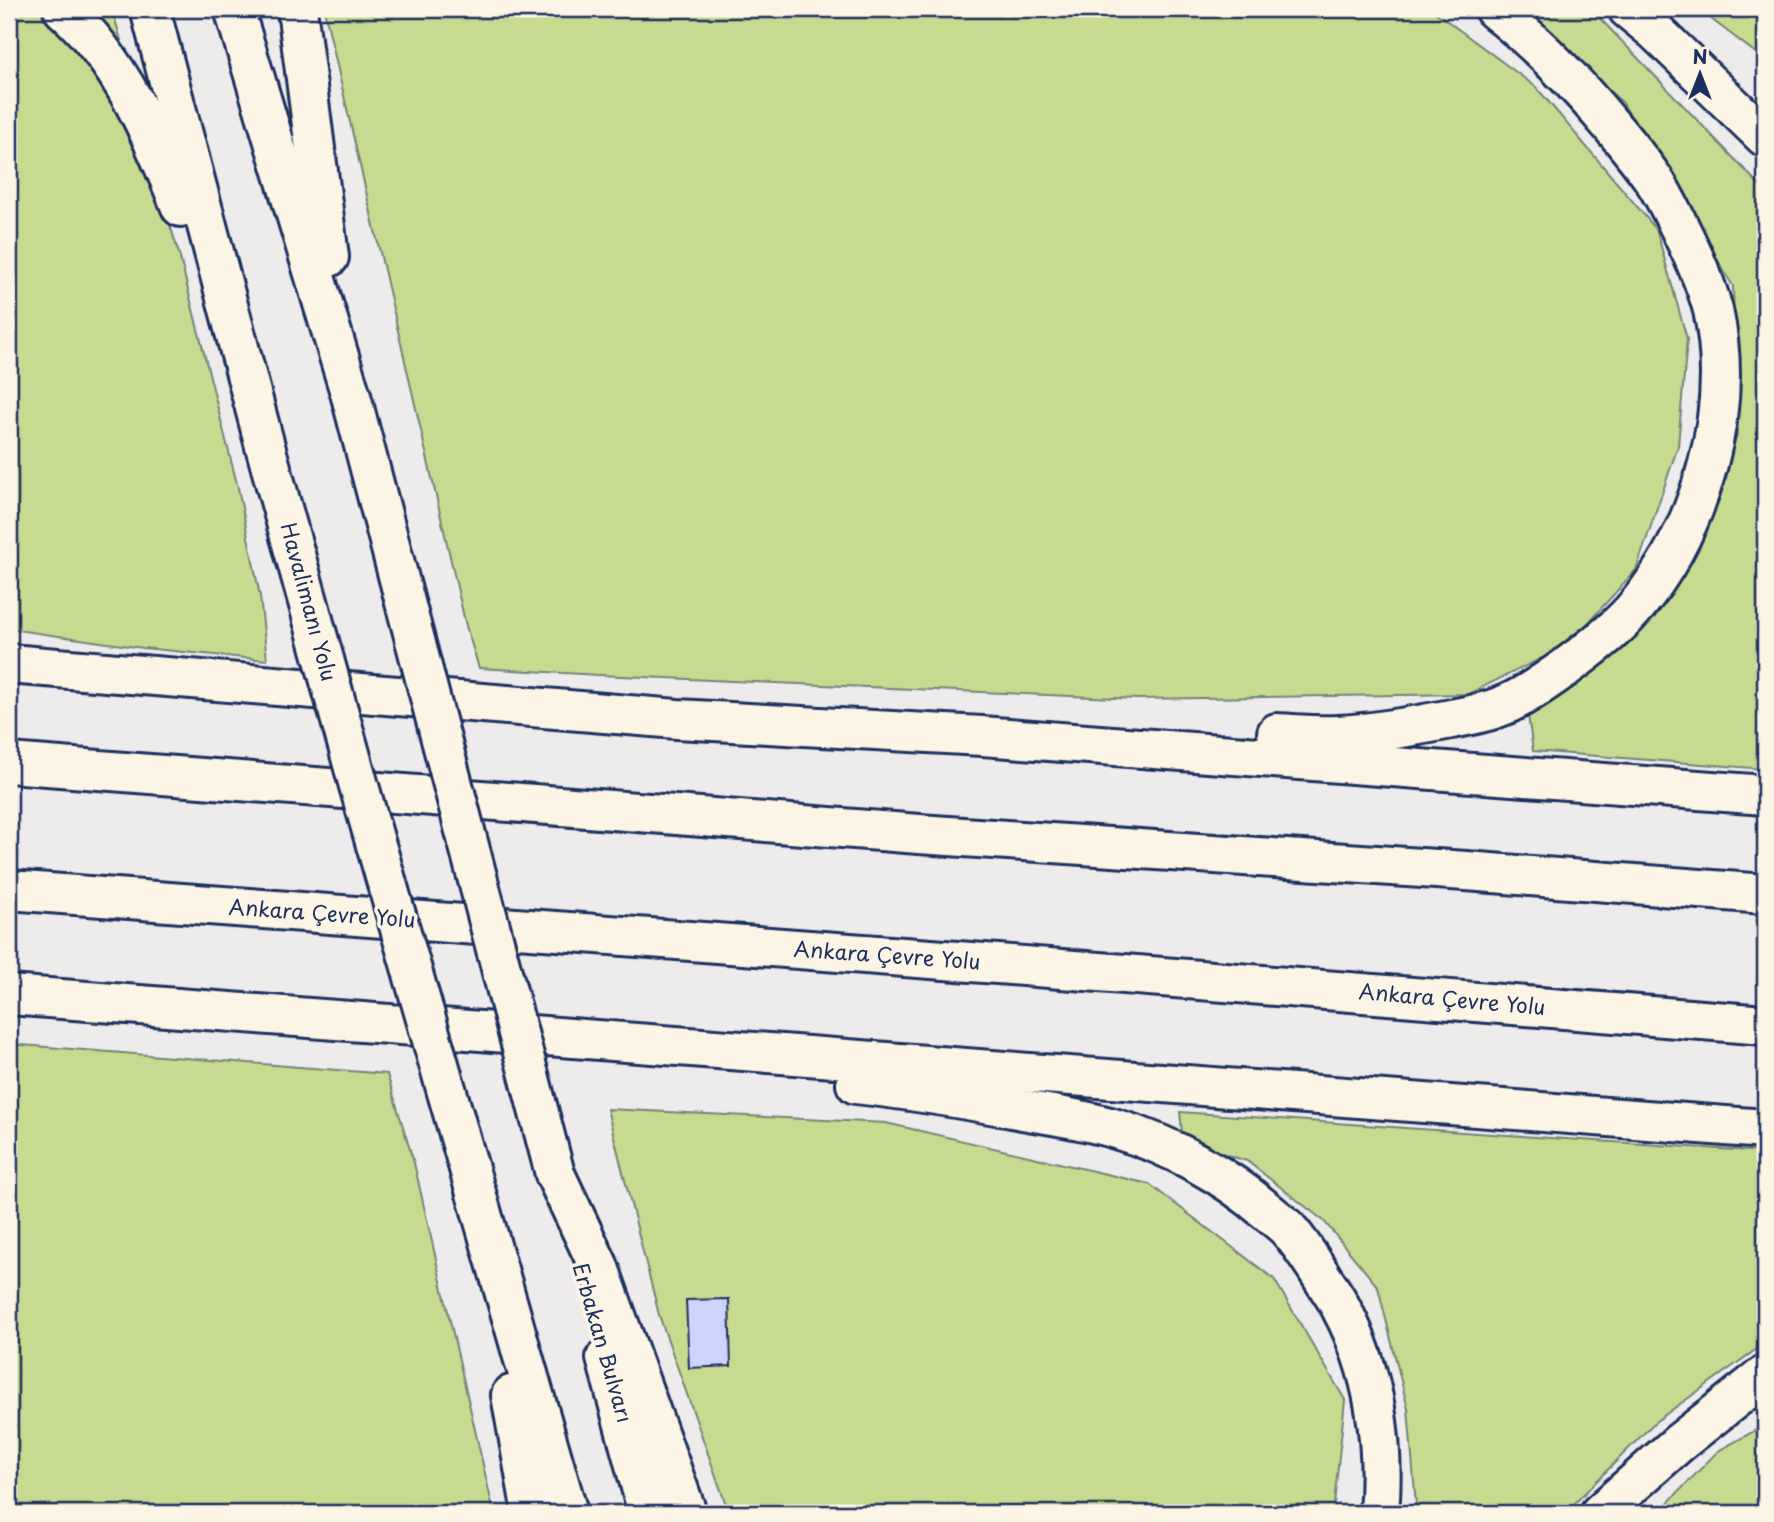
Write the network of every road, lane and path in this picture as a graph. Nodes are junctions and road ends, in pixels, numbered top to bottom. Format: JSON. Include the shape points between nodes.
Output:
{"nodes":[{"id":1,"x":63,"y":9,"type":"edge"},
{"id":2,"x":150,"y":9,"type":"edge"},
{"id":3,"x":234,"y":9,"type":"edge"},
{"id":4,"x":297,"y":9,"type":"edge"},
{"id":5,"x":1494,"y":9,"type":"edge"},
{"id":6,"x":1628,"y":9,"type":"edge"},
{"id":7,"x":1765,"y":137,"type":"edge"},
{"id":8,"x":242,"y":360,"type":"junction"},
{"id":9,"x":348,"y":385,"type":"junction"},
{"id":10,"x":9,"y":645,"type":"edge"},
{"id":11,"x":9,"y":664,"type":"edge"},
{"id":12,"x":269,"y":685,"type":"junction"},
{"id":13,"x":677,"y":719,"type":"junction"},
{"id":14,"x":9,"y":763,"type":"edge"},
{"id":15,"x":1765,"y":795,"type":"edge"},
{"id":16,"x":9,"y":890,"type":"edge"},
{"id":17,"x":1765,"y":894,"type":"edge"},
{"id":18,"x":9,"y":995,"type":"edge"},
{"id":19,"x":277,"y":1015,"type":"junction"},
{"id":20,"x":1765,"y":1025,"type":"edge"},
{"id":21,"x":1765,"y":1129,"type":"edge"},
{"id":22,"x":555,"y":1174,"type":"junction"},
{"id":23,"x":476,"y":1193,"type":"junction"},
{"id":24,"x":1765,"y":1375,"type":"edge"},
{"id":25,"x":532,"y":1513,"type":"edge"},
{"id":26,"x":568,"y":1513,"type":"edge"},
{"id":27,"x":648,"y":1513,"type":"edge"},
{"id":28,"x":687,"y":1513,"type":"edge"},
{"id":29,"x":1378,"y":1513,"type":"edge"},
{"id":30,"x":1600,"y":1513,"type":"edge"}],
"edges":[{"from":1,"to":8,"type":"highway","via":[[92,39],[142,116]]},
{"from":2,"to":8,"type":"highway","name":"Havalimanı Yolu"},
{"from":3,"to":9,"type":"highway"},
{"from":4,"to":9,"type":"highway"},
{"from":5,"to":13,"type":"highway","via":[[1585,94],[1655,181],[1698,267],[1713,309],[1719,391],[1704,477],[1672,554],[1639,603],[1605,638],[1509,703],[1383,731],[1336,735]]},
{"from":6,"to":7,"type":"highway"},
{"from":8,"to":23,"type":"highway","name":"Havalimanı Yolu","bridge":true},
{"from":9,"to":22,"type":"highway","bridge":true},
{"from":10,"to":12,"type":"highway"},
{"from":11,"to":12,"type":"highway"},
{"from":12,"to":13,"type":"highway"},
{"from":13,"to":15,"type":"highway","via":[[982,736]]},
{"from":14,"to":17,"type":"highway"},
{"from":16,"to":20,"type":"highway","name":"Ankara Çevre Yolu"},
{"from":18,"to":19,"type":"highway"},
{"from":19,"to":21,"type":"highway"},
{"from":19,"to":29,"type":"highway","via":[[914,1090],[1076,1119],[1157,1144],[1250,1196],[1287,1228],[1342,1309],[1361,1355],[1380,1437]]},
{"from":22,"to":27,"type":"highway","name":"Erbakan Bulvarı"},
{"from":22,"to":28,"type":"highway","via":[[598,1265]]},
{"from":23,"to":25,"type":"highway"},
{"from":23,"to":26,"type":"highway"},
{"from":24,"to":30,"type":"highway"}]}
